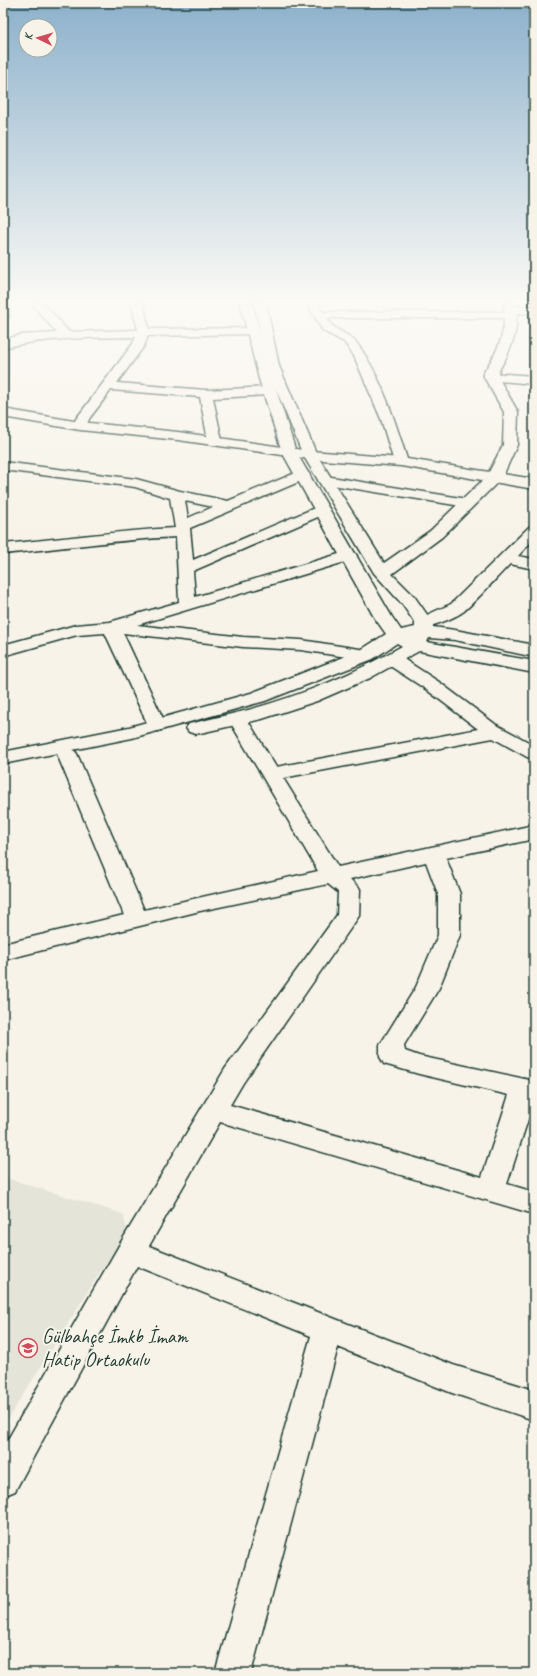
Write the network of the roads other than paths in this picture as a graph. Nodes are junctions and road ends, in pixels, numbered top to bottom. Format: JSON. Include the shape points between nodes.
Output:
{"nodes":[{"id":1,"x":112,"y":381,"type":"edge"},
{"id":2,"x":267,"y":381,"type":"edge"},
{"id":3,"x":280,"y":381,"type":"edge"},
{"id":4,"x":371,"y":381,"type":"edge"},
{"id":5,"x":493,"y":381,"type":"edge"},
{"id":6,"x":108,"y":386,"type":"junction"},
{"id":7,"x":270,"y":391,"type":"junction"},
{"id":8,"x":206,"y":394,"type":"junction"},
{"id":9,"x":5,"y":416,"type":"edge"},
{"id":10,"x":80,"y":426,"type":"junction"},
{"id":11,"x":214,"y":441,"type":"junction"},
{"id":12,"x":289,"y":452,"type":"junction"},
{"id":13,"x":310,"y":455,"type":"junction"},
{"id":14,"x":400,"y":462,"type":"junction"},
{"id":15,"x":10,"y":471,"type":"edge"},
{"id":16,"x":302,"y":475,"type":"junction"},
{"id":17,"x":494,"y":478,"type":"junction"},
{"id":18,"x":325,"y":480,"type":"junction"},
{"id":19,"x":534,"y":484,"type":"edge"},
{"id":20,"x":177,"y":495,"type":"junction"},
{"id":21,"x":467,"y":503,"type":"junction"},
{"id":22,"x":228,"y":506,"type":"junction"},
{"id":23,"x":322,"y":510,"type":"junction"},
{"id":24,"x":183,"y":529,"type":"junction"},
{"id":25,"x":534,"y":530,"type":"edge"},
{"id":26,"x":3,"y":549,"type":"edge"},
{"id":27,"x":349,"y":556,"type":"junction"},
{"id":28,"x":506,"y":558,"type":"junction"},
{"id":29,"x":534,"y":564,"type":"edge"},
{"id":30,"x":185,"y":569,"type":"junction"},
{"id":31,"x":382,"y":573,"type":"junction"},
{"id":32,"x":187,"y":603,"type":"junction"},
{"id":33,"x":111,"y":627,"type":"junction"},
{"id":34,"x":421,"y":633,"type":"junction"},
{"id":35,"x":396,"y":636,"type":"junction"},
{"id":36,"x":3,"y":651,"type":"edge"},
{"id":37,"x":534,"y":652,"type":"edge"},
{"id":38,"x":366,"y":655,"type":"junction"},
{"id":39,"x":393,"y":660,"type":"junction"},
{"id":40,"x":534,"y":667,"type":"edge"},
{"id":41,"x":238,"y":720,"type":"junction"},
{"id":42,"x":158,"y":725,"type":"junction"},
{"id":43,"x":496,"y":732,"type":"junction"},
{"id":44,"x":534,"y":753,"type":"edge"},
{"id":45,"x":67,"y":754,"type":"junction"},
{"id":46,"x":3,"y":758,"type":"edge"},
{"id":47,"x":3,"y":767,"type":"edge"},
{"id":48,"x":272,"y":774,"type":"junction"},
{"id":49,"x":534,"y":832,"type":"edge"},
{"id":50,"x":434,"y":854,"type":"junction"},
{"id":51,"x":332,"y":876,"type":"junction"},
{"id":52,"x":137,"y":920,"type":"junction"},
{"id":53,"x":3,"y":952,"type":"edge"},
{"id":54,"x":529,"y":1090,"type":"edge"},
{"id":55,"x":214,"y":1110,"type":"junction"},
{"id":56,"x":491,"y":1190,"type":"junction"},
{"id":57,"x":534,"y":1203,"type":"edge"},
{"id":58,"x":131,"y":1251,"type":"junction"},
{"id":59,"x":328,"y":1329,"type":"junction"},
{"id":60,"x":534,"y":1405,"type":"edge"},
{"id":61,"x":3,"y":1480,"type":"edge"},
{"id":62,"x":233,"y":1673,"type":"edge"}],
"edges":[{"from":1,"to":6,"type":"street"},
{"from":2,"to":7,"type":"main road"},
{"from":3,"to":13,"type":"main road"},
{"from":4,"to":14,"type":"street","via":[[388,419]]},
{"from":5,"to":17,"type":"main road","via":[[511,412],[510,445]]},
{"from":6,"to":8,"type":"street"},
{"from":6,"to":10,"type":"street"},
{"from":7,"to":8,"type":"street"},
{"from":7,"to":12,"type":"main road"},
{"from":8,"to":11,"type":"street"},
{"from":9,"to":10,"type":"main road"},
{"from":10,"to":11,"type":"main road"},
{"from":11,"to":12,"type":"main road"},
{"from":12,"to":13,"type":"main road"},
{"from":12,"to":16,"type":"main road"},
{"from":13,"to":14,"type":"main road"},
{"from":13,"to":18,"type":"main road"},
{"from":14,"to":17,"type":"main road"},
{"from":15,"to":20,"type":"street","via":[[136,483]]},
{"from":16,"to":22,"type":"street"},
{"from":16,"to":23,"type":"main road"},
{"from":17,"to":19,"type":"main road"},
{"from":17,"to":21,"type":"main road"},
{"from":18,"to":21,"type":"street"},
{"from":18,"to":31,"type":"main road"},
{"from":20,"to":22,"type":"street"},
{"from":20,"to":24,"type":"street"},
{"from":21,"to":31,"type":"main road","via":[[436,534]]},
{"from":22,"to":24,"type":"street"},
{"from":23,"to":27,"type":"main road"},
{"from":23,"to":30,"type":"street"},
{"from":24,"to":26,"type":"street"},
{"from":24,"to":30,"type":"street"},
{"from":25,"to":28,"type":"street"},
{"from":27,"to":32,"type":"street"},
{"from":27,"to":35,"type":"main road"},
{"from":28,"to":29,"type":"street"},
{"from":28,"to":34,"type":"street","via":[[457,608]]},
{"from":30,"to":32,"type":"street"},
{"from":31,"to":34,"type":"main road","via":[[408,600]]},
{"from":32,"to":33,"type":"street"},
{"from":33,"to":36,"type":"street","via":[[76,630]]},
{"from":33,"to":38,"type":"street","via":[[243,642],[301,645]]},
{"from":33,"to":42,"type":"street"},
{"from":34,"to":35,"type":"main road"},
{"from":34,"to":37,"type":"main road","via":[[455,636]]},
{"from":34,"to":39,"type":"main road"},
{"from":34,"to":40,"type":"main road"},
{"from":35,"to":38,"type":"main road"},
{"from":38,"to":42,"type":"main road","via":[[258,697]]},
{"from":39,"to":41,"type":"main road","via":[[334,689]]},
{"from":39,"to":43,"type":"street"},
{"from":41,"to":45,"type":"main road"},
{"from":41,"to":48,"type":"street"},
{"from":42,"to":46,"type":"main road"},
{"from":43,"to":44,"type":"street"},
{"from":43,"to":48,"type":"street"},
{"from":45,"to":47,"type":"main road"},
{"from":45,"to":52,"type":"street"},
{"from":48,"to":51,"type":"street"},
{"from":49,"to":50,"type":"street"},
{"from":50,"to":51,"type":"street"},
{"from":50,"to":54,"type":"street","via":[[449,894],[449,936],[427,988],[392,1045],[393,1057],[419,1066]]},
{"from":51,"to":52,"type":"street"},
{"from":51,"to":55,"type":"street","via":[[349,889],[348,916],[234,1076]]},
{"from":52,"to":53,"type":"street"},
{"from":54,"to":56,"type":"street"},
{"from":55,"to":56,"type":"street"},
{"from":55,"to":58,"type":"street"},
{"from":56,"to":57,"type":"street"},
{"from":58,"to":59,"type":"street"},
{"from":58,"to":61,"type":"street"},
{"from":59,"to":60,"type":"street","via":[[452,1379]]},
{"from":59,"to":62,"type":"street"}]}
